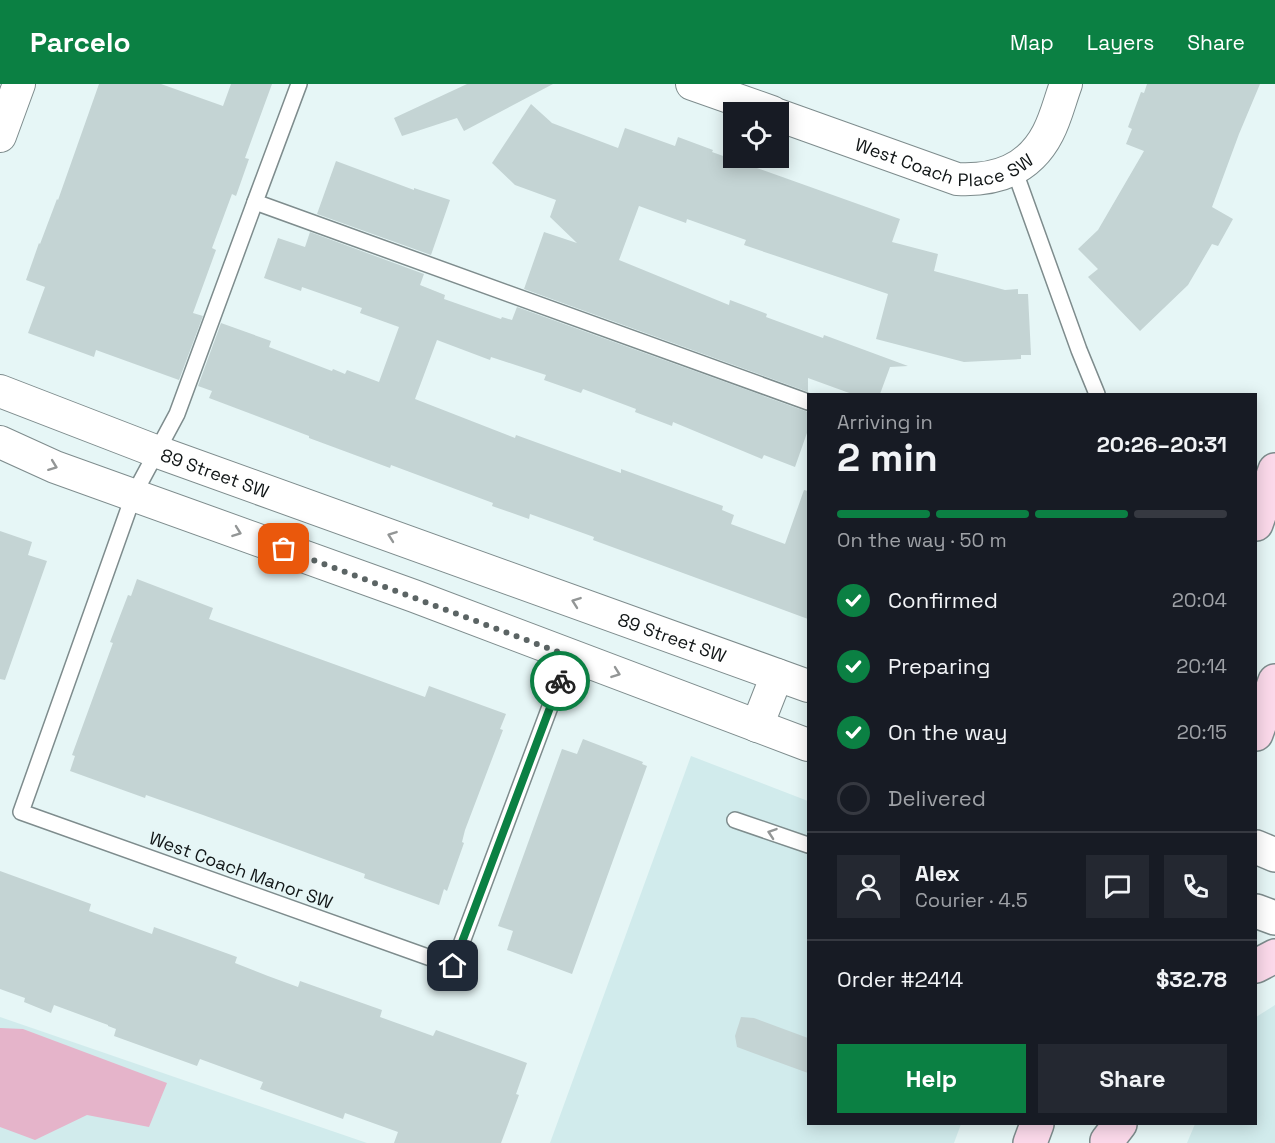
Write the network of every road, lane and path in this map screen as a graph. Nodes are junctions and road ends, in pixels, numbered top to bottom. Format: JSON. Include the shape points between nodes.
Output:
{"nodes":[{"id":1,"x":19,"y":84,"type":"edge"},
{"id":2,"x":299,"y":84,"type":"edge"},
{"id":3,"x":692,"y":84,"type":"edge"},
{"id":4,"x":1066,"y":84,"type":"edge"},
{"id":5,"x":743,"y":102,"type":"edge"},
{"id":6,"x":789,"y":119,"type":"edge"},
{"id":7,"x":0,"y":136,"type":"edge"},
{"id":8,"x":1014,"y":169,"type":"junction"},
{"id":9,"x":255,"y":202,"type":"junction"},
{"id":10,"x":0,"y":392,"type":"edge"},
{"id":11,"x":1097,"y":393,"type":"edge"},
{"id":12,"x":807,"y":402,"type":"edge"},
{"id":13,"x":0,"y":442,"type":"edge"},
{"id":14,"x":158,"y":452,"type":"junction"},
{"id":15,"x":134,"y":494,"type":"junction"},
{"id":16,"x":430,"y":550,"type":"junction"},
{"id":17,"x":414,"y":596,"type":"junction"},
{"id":18,"x":569,"y":656,"type":"junction"},
{"id":19,"x":777,"y":675,"type":"junction"},
{"id":20,"x":1275,"y":681,"type":"edge"},
{"id":21,"x":807,"y":686,"type":"edge"},
{"id":22,"x":757,"y":726,"type":"junction"},
{"id":23,"x":1257,"y":731,"type":"edge"},
{"id":24,"x":807,"y":745,"type":"edge"},
{"id":25,"x":735,"y":820,"type":"dead end"},
{"id":26,"x":807,"y":845,"type":"edge"},
{"id":27,"x":1257,"y":847,"type":"edge"},
{"id":28,"x":1275,"y":855,"type":"edge"},
{"id":29,"x":1257,"y":911,"type":"edge"},
{"id":30,"x":1275,"y":918,"type":"edge"},
{"id":31,"x":1275,"y":956,"type":"edge"},
{"id":32,"x":1257,"y":965,"type":"edge"},
{"id":33,"x":1037,"y":1125,"type":"edge"},
{"id":34,"x":1030,"y":1143,"type":"edge"}],
"edges":[{"from":1,"to":7,"type":"street"},
{"from":2,"to":9,"type":"lane"},
{"from":3,"to":5,"type":"street"},
{"from":4,"to":8,"type":"street","name":"West Coach Place SW","via":[[1048,134]]},
{"from":6,"to":8,"type":"street","name":"West Coach Place SW","via":[[957,179],[979,180]]},
{"from":8,"to":11,"type":"lane"},
{"from":9,"to":12,"type":"lane"},
{"from":9,"to":14,"type":"lane","via":[[177,414]]},
{"from":10,"to":14,"type":"street","name":"89 Street SW"},
{"from":13,"to":15,"type":"street","one_way":true,"via":[[55,467]]},
{"from":14,"to":15,"type":"lane"},
{"from":16,"to":14,"type":"street","name":"89 Street SW","one_way":true},
{"from":15,"to":17,"type":"street","one_way":true},
{"from":15,"to":18,"type":"lane","name":"West Coach Manor SW","via":[[21,812],[453,966]]},
{"from":16,"to":17,"type":"street"},
{"from":19,"to":16,"type":"street","name":"89 Street SW","one_way":true},
{"from":17,"to":18,"type":"street"},
{"from":18,"to":22,"type":"street","one_way":true},
{"from":19,"to":21,"type":"street","name":"89 Street SW"},
{"from":19,"to":22,"type":"street"},
{"from":20,"to":23,"type":"main road"},
{"from":22,"to":24,"type":"street"},
{"from":26,"to":25,"type":"lane","one_way":true},
{"from":27,"to":28,"type":"street"},
{"from":29,"to":30,"type":"street"},
{"from":31,"to":32,"type":"main road"},
{"from":33,"to":34,"type":"main road"}]}
